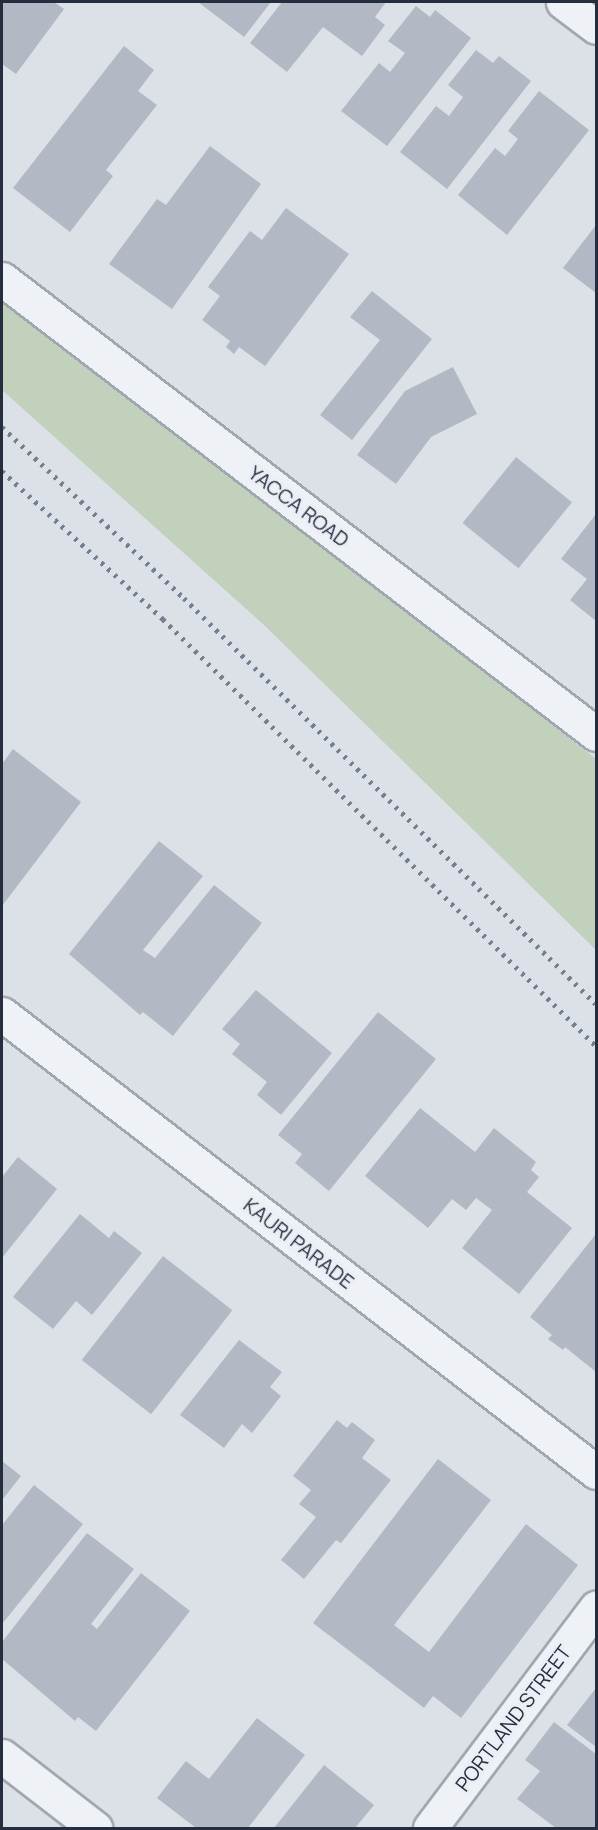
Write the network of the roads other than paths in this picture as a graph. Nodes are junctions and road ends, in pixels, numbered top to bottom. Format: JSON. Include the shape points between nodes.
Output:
{"nodes":[{"id":1,"x":563,"y":2,"type":"edge"},
{"id":2,"x":597,"y":27,"type":"edge"},
{"id":3,"x":2,"y":279,"type":"edge"},
{"id":4,"x":597,"y":734,"type":"edge"},
{"id":5,"x":2,"y":1014,"type":"edge"},
{"id":6,"x":597,"y":1472,"type":"edge"},
{"id":7,"x":597,"y":1608,"type":"edge"},
{"id":8,"x":2,"y":1756,"type":"edge"},
{"id":9,"x":95,"y":1828,"type":"edge"},
{"id":10,"x":430,"y":1828,"type":"edge"}],
"edges":[{"from":1,"to":2,"type":"street"},
{"from":3,"to":4,"type":"street","name":"YACCA ROAD"},
{"from":5,"to":6,"type":"street","name":"KAURI PARADE"},
{"from":7,"to":10,"type":"street","name":"PORTLAND STREET"},
{"from":8,"to":9,"type":"street"}]}
